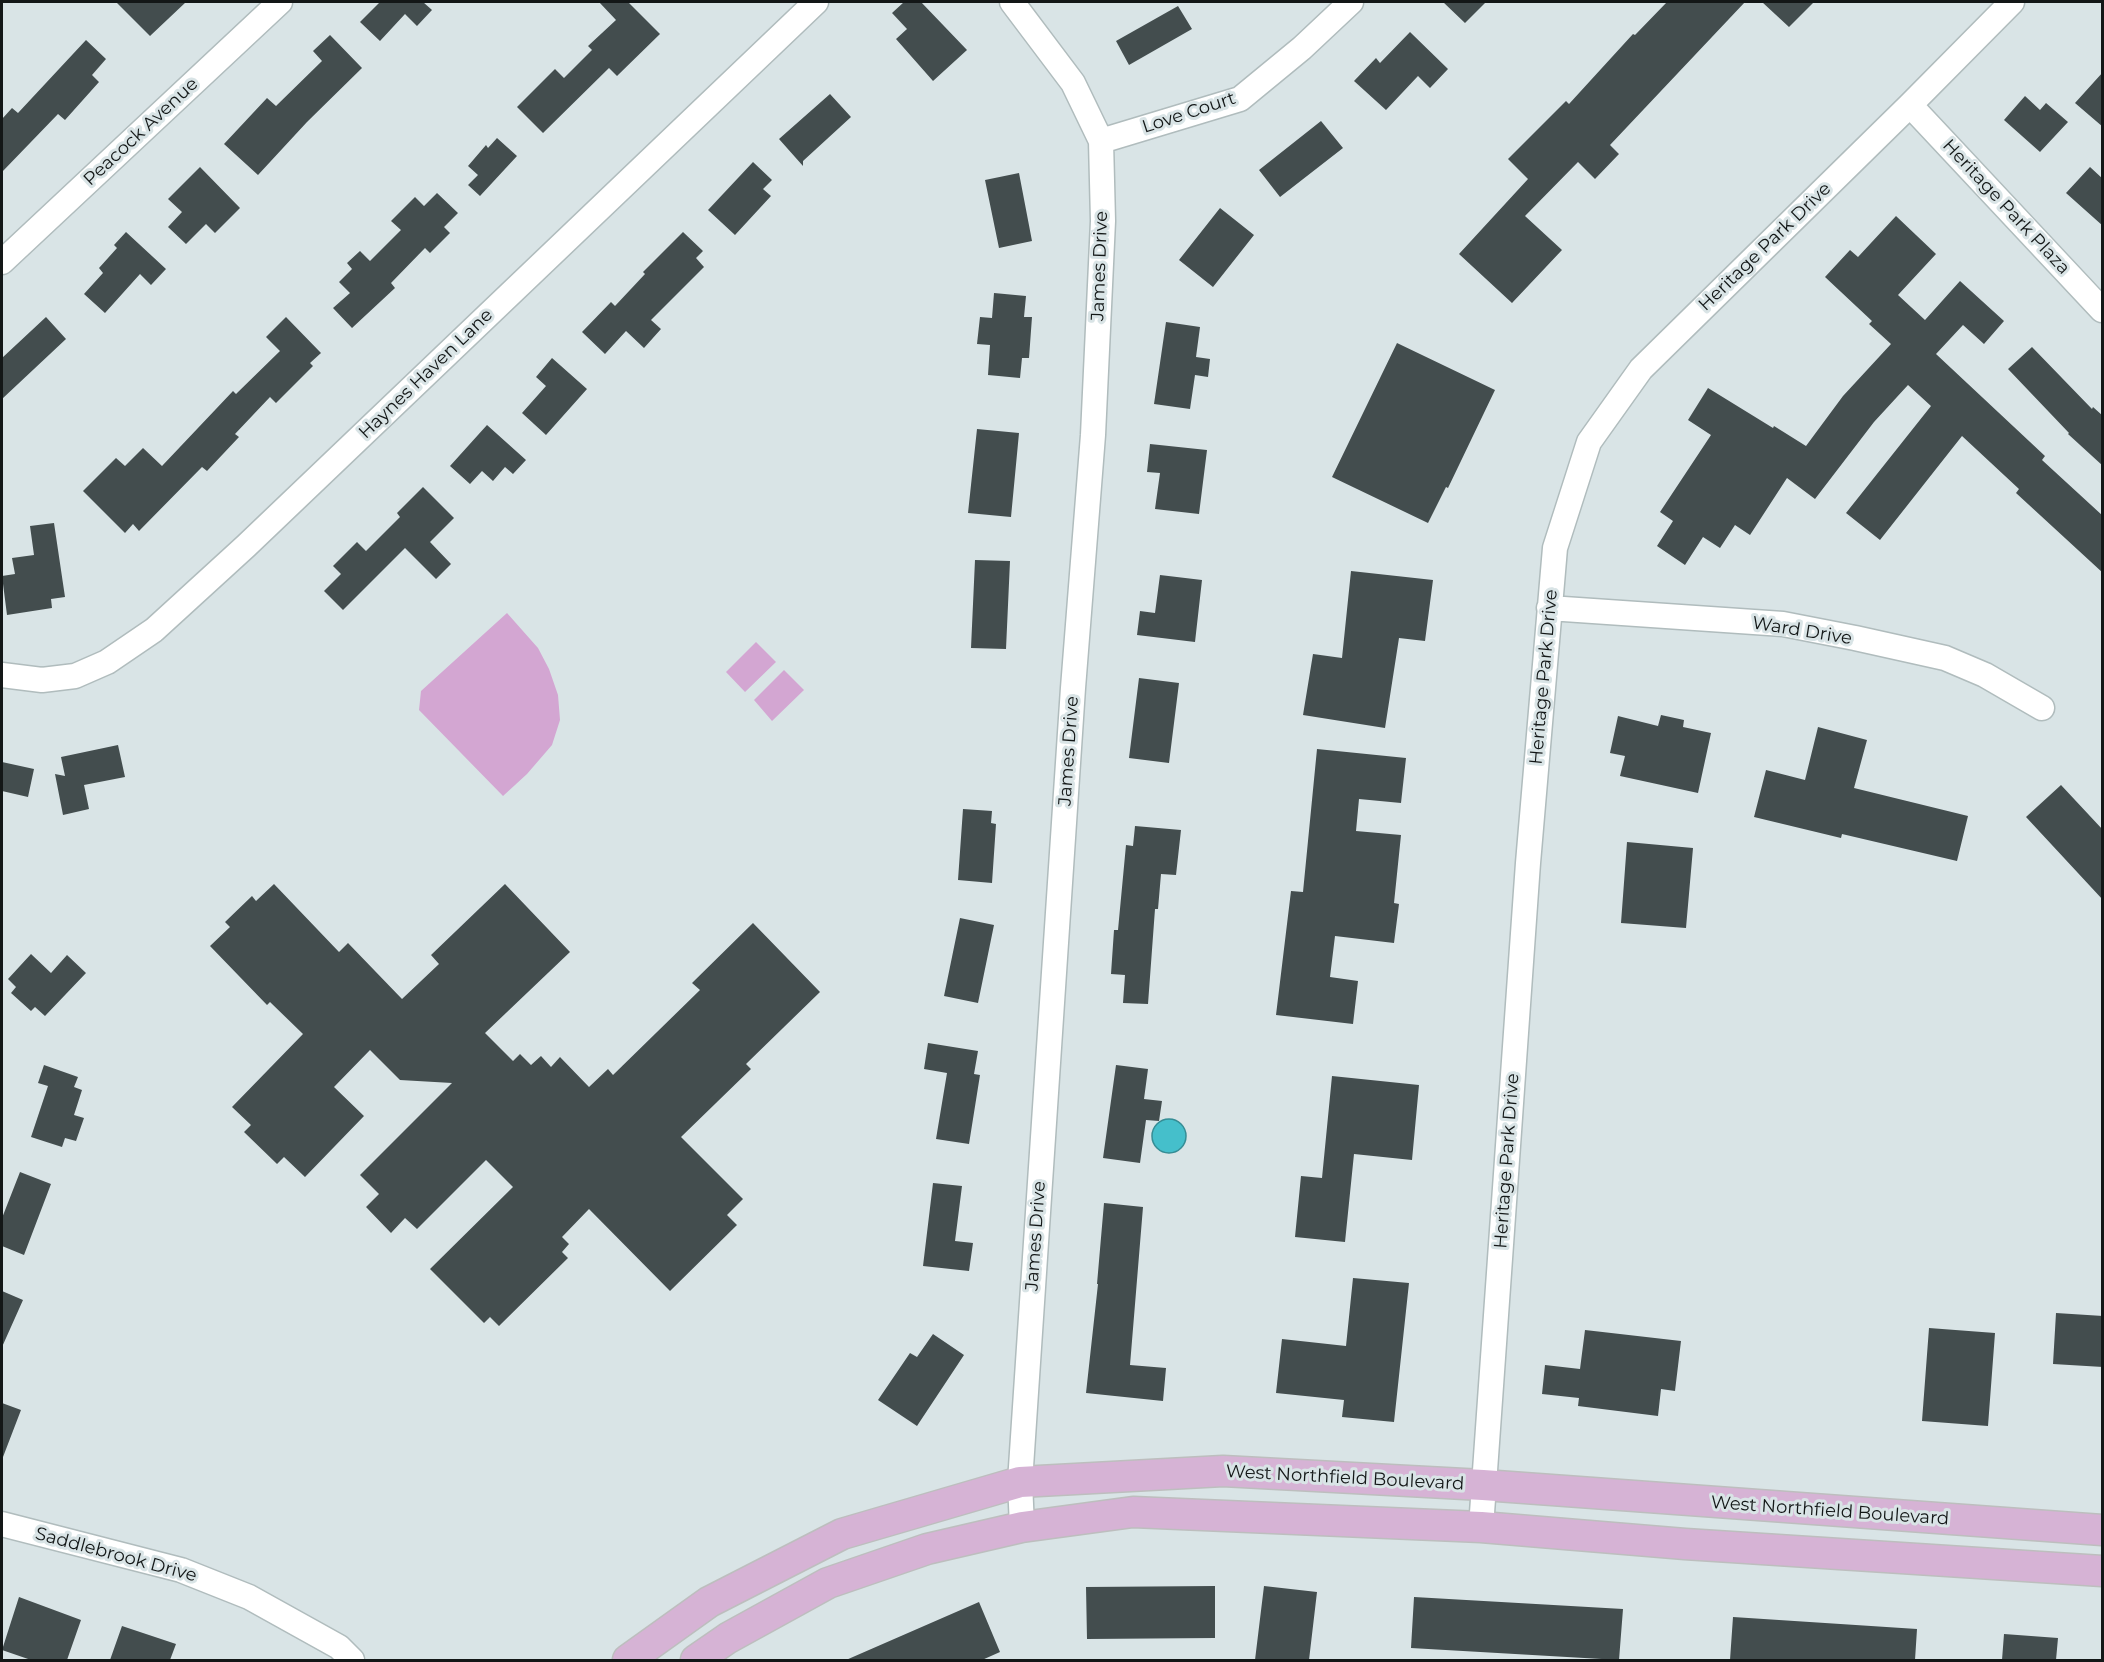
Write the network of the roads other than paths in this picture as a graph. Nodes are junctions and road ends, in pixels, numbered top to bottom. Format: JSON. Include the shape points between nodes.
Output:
{"nodes":[{"id":1,"x":280,"y":2,"type":"edge"},
{"id":2,"x":816,"y":2,"type":"edge"},
{"id":3,"x":1012,"y":2,"type":"edge"},
{"id":4,"x":1351,"y":2,"type":"edge"},
{"id":5,"x":2012,"y":2,"type":"edge"},
{"id":6,"x":1910,"y":105,"type":"junction"},
{"id":7,"x":1101,"y":141,"type":"junction"},
{"id":8,"x":2,"y":262,"type":"edge"},
{"id":9,"x":2103,"y":310,"type":"edge"},
{"id":10,"x":1550,"y":608,"type":"junction"},
{"id":11,"x":2,"y":675,"type":"edge"},
{"id":12,"x":2042,"y":708,"type":"dead end"},
{"id":13,"x":1020,"y":1482,"type":"junction"},
{"id":14,"x":1483,"y":1485,"type":"junction"},
{"id":15,"x":1686,"y":1501,"type":"junction"},
{"id":16,"x":2,"y":1524,"type":"edge"},
{"id":17,"x":1022,"y":1527,"type":"junction"},
{"id":18,"x":1481,"y":1527,"type":"junction"},
{"id":19,"x":2103,"y":1530,"type":"edge"},
{"id":20,"x":1685,"y":1544,"type":"junction"},
{"id":21,"x":2103,"y":1571,"type":"edge"},
{"id":22,"x":352,"y":1660,"type":"edge"},
{"id":23,"x":628,"y":1660,"type":"edge"},
{"id":24,"x":696,"y":1660,"type":"edge"}],
"edges":[{"from":1,"to":8,"type":"street","name":"Peacock Avenue"},
{"from":2,"to":11,"type":"street","name":"Haynes Haven Lane","via":[[154,630],[107,662],[75,676],[42,680]]},
{"from":3,"to":7,"type":"street","name":"James Drive","via":[[1073,83]]},
{"from":4,"to":7,"type":"street","name":"Love Court","via":[[1240,99]]},
{"from":5,"to":6,"type":"street","name":"Heritage Park Drive"},
{"from":6,"to":9,"type":"street","name":"Heritage Park Plaza"},
{"from":6,"to":10,"type":"street","name":"Heritage Park Drive","via":[[1641,369],[1589,442],[1555,548]]},
{"from":7,"to":13,"type":"street","name":"James Drive","via":[[1103,221],[1093,435]]},
{"from":10,"to":12,"type":"street","name":"Ward Drive","via":[[1784,624],[1855,638],[1945,658],[1985,675]]},
{"from":10,"to":14,"type":"street","name":"Heritage Park Drive"},
{"from":13,"to":14,"type":"main road","name":"West Northfield Boulevard","via":[[1223,1471]]},
{"from":13,"to":17,"type":"street","name":"James Drive"},
{"from":13,"to":23,"type":"main road","name":"West Northfield Boulevard","via":[[842,1534],[709,1602]]},
{"from":14,"to":15,"type":"main road","name":"West Northfield Boulevard"},
{"from":14,"to":18,"type":"street","name":"Heritage Park Drive"},
{"from":15,"to":19,"type":"main road","name":"West Northfield Boulevard"},
{"from":15,"to":20,"type":"main road"},
{"from":16,"to":22,"type":"street","name":"Saddlebrook Drive","via":[[190,1574],[249,1597],[339,1647]]},
{"from":17,"to":18,"type":"main road","via":[[1133,1512]]},
{"from":17,"to":24,"type":"main road","via":[[927,1549],[828,1583]]},
{"from":18,"to":20,"type":"main road"},
{"from":20,"to":21,"type":"main road"}]}
